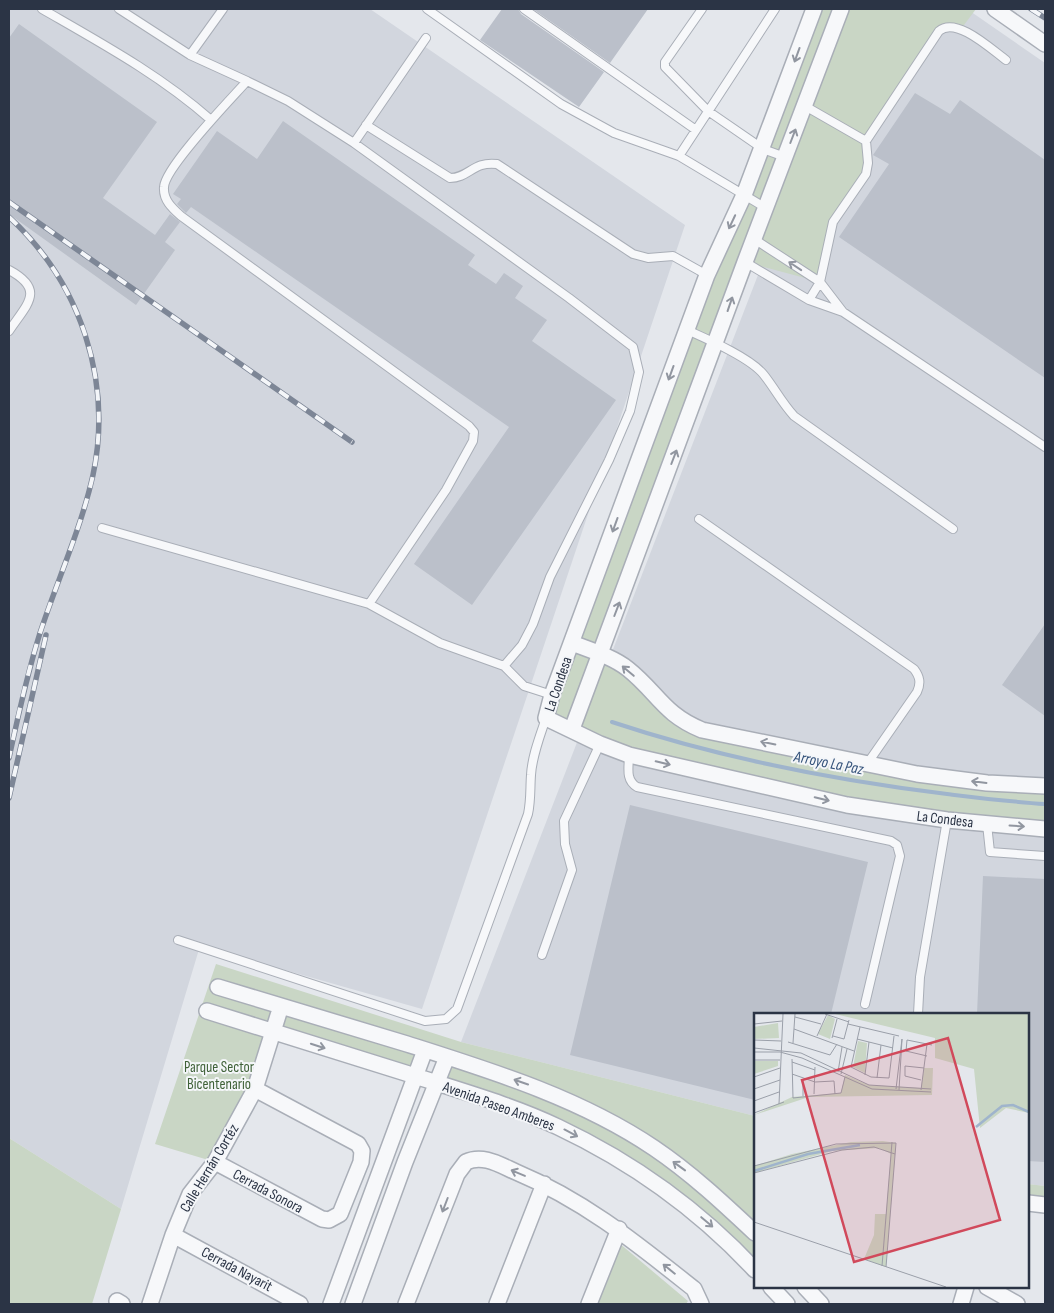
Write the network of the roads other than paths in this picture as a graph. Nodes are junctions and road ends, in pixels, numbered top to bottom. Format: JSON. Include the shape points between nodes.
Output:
{"nodes":[{"id":1,"x":42,"y":9,"type":"edge"},
{"id":2,"x":119,"y":9,"type":"edge"},
{"id":3,"x":223,"y":9,"type":"edge"},
{"id":4,"x":427,"y":9,"type":"edge"},
{"id":5,"x":524,"y":9,"type":"edge"},
{"id":6,"x":702,"y":9,"type":"edge"},
{"id":7,"x":775,"y":9,"type":"edge"},
{"id":8,"x":814,"y":9,"type":"edge"},
{"id":9,"x":841,"y":9,"type":"edge"},
{"id":10,"x":995,"y":9,"type":"edge"},
{"id":11,"x":426,"y":38,"type":"dead end"},
{"id":12,"x":1045,"y":44,"type":"edge"},
{"id":13,"x":190,"y":54,"type":"junction"},
{"id":14,"x":1006,"y":60,"type":"dead end"},
{"id":15,"x":247,"y":81,"type":"junction"},
{"id":16,"x":805,"y":106,"type":"junction"},
{"id":17,"x":708,"y":111,"type":"junction"},
{"id":18,"x":211,"y":120,"type":"junction"},
{"id":19,"x":366,"y":125,"type":"junction"},
{"id":20,"x":696,"y":130,"type":"junction"},
{"id":21,"x":866,"y":141,"type":"junction"},
{"id":22,"x":354,"y":143,"type":"junction"},
{"id":23,"x":763,"y":149,"type":"junction"},
{"id":24,"x":679,"y":156,"type":"junction"},
{"id":25,"x":785,"y":157,"type":"junction"},
{"id":26,"x":744,"y":195,"type":"junction"},
{"id":27,"x":766,"y":208,"type":"junction"},
{"id":28,"x":754,"y":239,"type":"junction"},
{"id":29,"x":745,"y":262,"type":"junction"},
{"id":30,"x":9,"y":270,"type":"edge"},
{"id":31,"x":707,"y":275,"type":"junction"},
{"id":32,"x":820,"y":282,"type":"junction"},
{"id":33,"x":809,"y":300,"type":"junction"},
{"id":34,"x":842,"y":312,"type":"junction"},
{"id":35,"x":687,"y":330,"type":"junction"},
{"id":36,"x":9,"y":331,"type":"edge"},
{"id":37,"x":716,"y":343,"type":"junction"},
{"id":38,"x":1045,"y":447,"type":"edge"},
{"id":39,"x":699,"y":519,"type":"dead end"},
{"id":40,"x":102,"y":528,"type":"dead end"},
{"id":41,"x":953,"y":529,"type":"dead end"},
{"id":42,"x":368,"y":604,"type":"junction"},
{"id":43,"x":572,"y":643,"type":"junction"},
{"id":44,"x":600,"y":654,"type":"junction"},
{"id":45,"x":504,"y":666,"type":"junction"},
{"id":46,"x":552,"y":695,"type":"junction"},
{"id":47,"x":546,"y":718,"type":"junction"},
{"id":48,"x":572,"y":729,"type":"junction"},
{"id":49,"x":600,"y":744,"type":"junction"},
{"id":50,"x":629,"y":755,"type":"junction"},
{"id":51,"x":867,"y":764,"type":"junction"},
{"id":52,"x":1045,"y":786,"type":"edge"},
{"id":53,"x":947,"y":820,"type":"junction"},
{"id":54,"x":987,"y":824,"type":"junction"},
{"id":55,"x":1045,"y":829,"type":"edge"},
{"id":56,"x":1045,"y":856,"type":"edge"},
{"id":57,"x":178,"y":940,"type":"dead end"},
{"id":58,"x":542,"y":955,"type":"dead end"},
{"id":59,"x":218,"y":987,"type":"dead end"},
{"id":60,"x":865,"y":1004,"type":"dead end"},
{"id":61,"x":281,"y":1006,"type":"junction"},
{"id":62,"x":207,"y":1011,"type":"dead end"},
{"id":63,"x":918,"y":1013,"type":"edge"},
{"id":64,"x":272,"y":1031,"type":"junction"},
{"id":65,"x":425,"y":1050,"type":"junction"},
{"id":66,"x":447,"y":1057,"type":"junction"},
{"id":67,"x":416,"y":1076,"type":"junction"},
{"id":68,"x":437,"y":1083,"type":"junction"},
{"id":69,"x":255,"y":1089,"type":"junction"},
{"id":70,"x":215,"y":1162,"type":"junction"},
{"id":71,"x":544,"y":1184,"type":"junction"},
{"id":72,"x":1029,"y":1203,"type":"edge"},
{"id":73,"x":1045,"y":1205,"type":"edge"},
{"id":74,"x":619,"y":1229,"type":"junction"},
{"id":75,"x":754,"y":1232,"type":"edge"},
{"id":76,"x":173,"y":1235,"type":"junction"},
{"id":77,"x":754,"y":1266,"type":"edge"},
{"id":78,"x":800,"y":1288,"type":"edge"},
{"id":79,"x":806,"y":1288,"type":"edge"},
{"id":80,"x":966,"y":1288,"type":"edge"},
{"id":81,"x":989,"y":1288,"type":"edge"},
{"id":82,"x":150,"y":1304,"type":"edge"},
{"id":83,"x":300,"y":1304,"type":"edge"},
{"id":84,"x":331,"y":1304,"type":"edge"},
{"id":85,"x":353,"y":1304,"type":"edge"},
{"id":86,"x":406,"y":1304,"type":"edge"},
{"id":87,"x":497,"y":1304,"type":"edge"},
{"id":88,"x":589,"y":1304,"type":"edge"},
{"id":89,"x":701,"y":1304,"type":"edge"},
{"id":90,"x":792,"y":1304,"type":"edge"},
{"id":91,"x":821,"y":1304,"type":"edge"},
{"id":92,"x":961,"y":1304,"type":"edge"},
{"id":93,"x":1017,"y":1304,"type":"edge"}],
"edges":[{"from":1,"to":18,"type":"lane","via":[[133,61],[168,84]]},
{"from":2,"to":13,"type":"lane"},
{"from":3,"to":13,"type":"lane"},
{"from":4,"to":24,"type":"lane","via":[[561,104],[614,133]]},
{"from":5,"to":20,"type":"lane"},
{"from":6,"to":17,"type":"lane","via":[[664,65]]},
{"from":7,"to":17,"type":"lane"},
{"from":8,"to":23,"type":"street","one_way":true},
{"from":9,"to":16,"type":"street"},
{"from":10,"to":12,"type":"street"},
{"from":11,"to":19,"type":"lane"},
{"from":13,"to":15,"type":"lane"},
{"from":14,"to":21,"type":"lane","via":[[961,29],[943,27]]},
{"from":15,"to":18,"type":"lane"},
{"from":15,"to":22,"type":"lane"},
{"from":16,"to":21,"type":"lane"},
{"from":25,"to":16,"type":"street","one_way":true},
{"from":17,"to":20,"type":"lane"},
{"from":17,"to":23,"type":"lane"},
{"from":18,"to":42,"type":"lane","via":[[164,184],[164,194],[174,210],[474,432],[473,441],[446,490]]},
{"from":19,"to":22,"type":"lane"},
{"from":19,"to":31,"type":"lane","via":[[450,178],[457,178],[479,165],[497,164],[633,254],[648,258],[673,256]]},
{"from":20,"to":24,"type":"lane"},
{"from":21,"to":32,"type":"lane","via":[[868,169],[830,229]]},
{"from":22,"to":45,"type":"lane","via":[[633,347],[639,372],[630,411],[550,577],[533,624],[522,645]]},
{"from":23,"to":25,"type":"lane"},
{"from":23,"to":26,"type":"street"},
{"from":24,"to":26,"type":"lane"},
{"from":25,"to":27,"type":"street"},
{"from":26,"to":27,"type":"lane"},
{"from":26,"to":31,"type":"street","one_way":true},
{"from":27,"to":28,"type":"street"},
{"from":28,"to":29,"type":"street"},
{"from":32,"to":28,"type":"lane","one_way":true},
{"from":29,"to":33,"type":"lane"},
{"from":37,"to":29,"type":"street","one_way":true},
{"from":30,"to":36,"type":"lane","via":[[27,281],[31,291],[28,302]]},
{"from":31,"to":35,"type":"street"},
{"from":32,"to":33,"type":"lane"},
{"from":32,"to":34,"type":"lane"},
{"from":33,"to":34,"type":"lane"},
{"from":34,"to":38,"type":"lane"},
{"from":35,"to":37,"type":"lane"},
{"from":35,"to":43,"type":"street","one_way":true},
{"from":37,"to":41,"type":"lane","via":[[758,369],[781,402],[808,427]]},
{"from":44,"to":37,"type":"street","one_way":true},
{"from":39,"to":51,"type":"lane","via":[[919,675],[917,692]]},
{"from":40,"to":42,"type":"lane"},
{"from":42,"to":45,"type":"lane","via":[[440,643]]},
{"from":43,"to":44,"type":"street","name":"La Condesa"},
{"from":43,"to":46,"type":"street","name":"La Condesa"},
{"from":44,"to":48,"type":"street"},
{"from":51,"to":44,"type":"street","name":"La Condesa","one_way":true,"via":[[702,730],[667,710],[628,670]]},
{"from":45,"to":46,"type":"lane","via":[[524,686]]},
{"from":46,"to":47,"type":"street","name":"La Condesa"},
{"from":47,"to":48,"type":"street","name":"La Condesa"},
{"from":47,"to":57,"type":"lane","via":[[537,742],[528,814],[457,1009],[446,1019],[425,1021]]},
{"from":48,"to":49,"type":"street","name":"La Condesa"},
{"from":49,"to":50,"type":"street","name":"La Condesa"},
{"from":49,"to":58,"type":"lane","via":[[564,821],[565,844],[572,870]]},
{"from":50,"to":53,"type":"street","name":"La Condesa","one_way":true,"via":[[847,805]]},
{"from":50,"to":60,"type":"lane","via":[[628,775],[637,787],[891,841],[897,845],[900,856]]},
{"from":52,"to":51,"type":"street","name":"La Condesa","one_way":true,"via":[[988,783]]},
{"from":53,"to":54,"type":"street","name":"La Condesa"},
{"from":53,"to":63,"type":"lane","via":[[920,977]]},
{"from":54,"to":55,"type":"street","name":"La Condesa","one_way":true},
{"from":54,"to":56,"type":"lane","via":[[990,852]]},
{"from":59,"to":61,"type":"street","name":"Avenida Paseo Amberes"},
{"from":61,"to":64,"type":"street","name":"Calle Hernán Cortéz"},
{"from":61,"to":65,"type":"street","name":"Avenida Paseo Amberes"},
{"from":62,"to":64,"type":"street","name":"Avenida Paseo Amberes"},
{"from":64,"to":67,"type":"street","name":"Avenida Paseo Amberes","one_way":true},
{"from":64,"to":69,"type":"street","name":"Calle Hernán Cortéz"},
{"from":65,"to":66,"type":"street","name":"Avenida Paseo Amberes"},
{"from":65,"to":67,"type":"street"},
{"from":66,"to":68,"type":"street"},
{"from":75,"to":66,"type":"street","name":"Avenida Paseo Amberes","one_way":true,"via":[[698,1180],[654,1147],[603,1118],[529,1085]]},
{"from":67,"to":68,"type":"street","name":"Avenida Paseo Amberes"},
{"from":67,"to":84,"type":"street"},
{"from":68,"to":77,"type":"street","name":"Avenida Paseo Amberes","one_way":true,"via":[[557,1126],[616,1157],[674,1196]]},
{"from":68,"to":85,"type":"street"},
{"from":69,"to":70,"type":"street","name":"Calle Hernán Cortéz"},
{"from":69,"to":70,"type":"street","name":"Cerrada Sonora","via":[[358,1144],[362,1151],[361,1162],[340,1214],[328,1220],[322,1219]]},
{"from":70,"to":76,"type":"street","name":"Calle Hernán Cortéz","via":[[190,1194]]},
{"from":71,"to":74,"type":"street","via":[[584,1205]]},
{"from":71,"to":86,"type":"street","one_way":true,"via":[[482,1159],[466,1162],[457,1174]]},
{"from":71,"to":87,"type":"street"},
{"from":72,"to":73,"type":"street"},
{"from":74,"to":88,"type":"street"},
{"from":89,"to":74,"type":"street","one_way":true,"via":[[694,1289]]},
{"from":76,"to":82,"type":"street","name":"Calle Hernán Cortéz"},
{"from":76,"to":83,"type":"street","name":"Cerrada Nayarit"},
{"from":78,"to":90,"type":"street"},
{"from":79,"to":91,"type":"street"},
{"from":80,"to":92,"type":"street"},
{"from":81,"to":93,"type":"street"}]}
